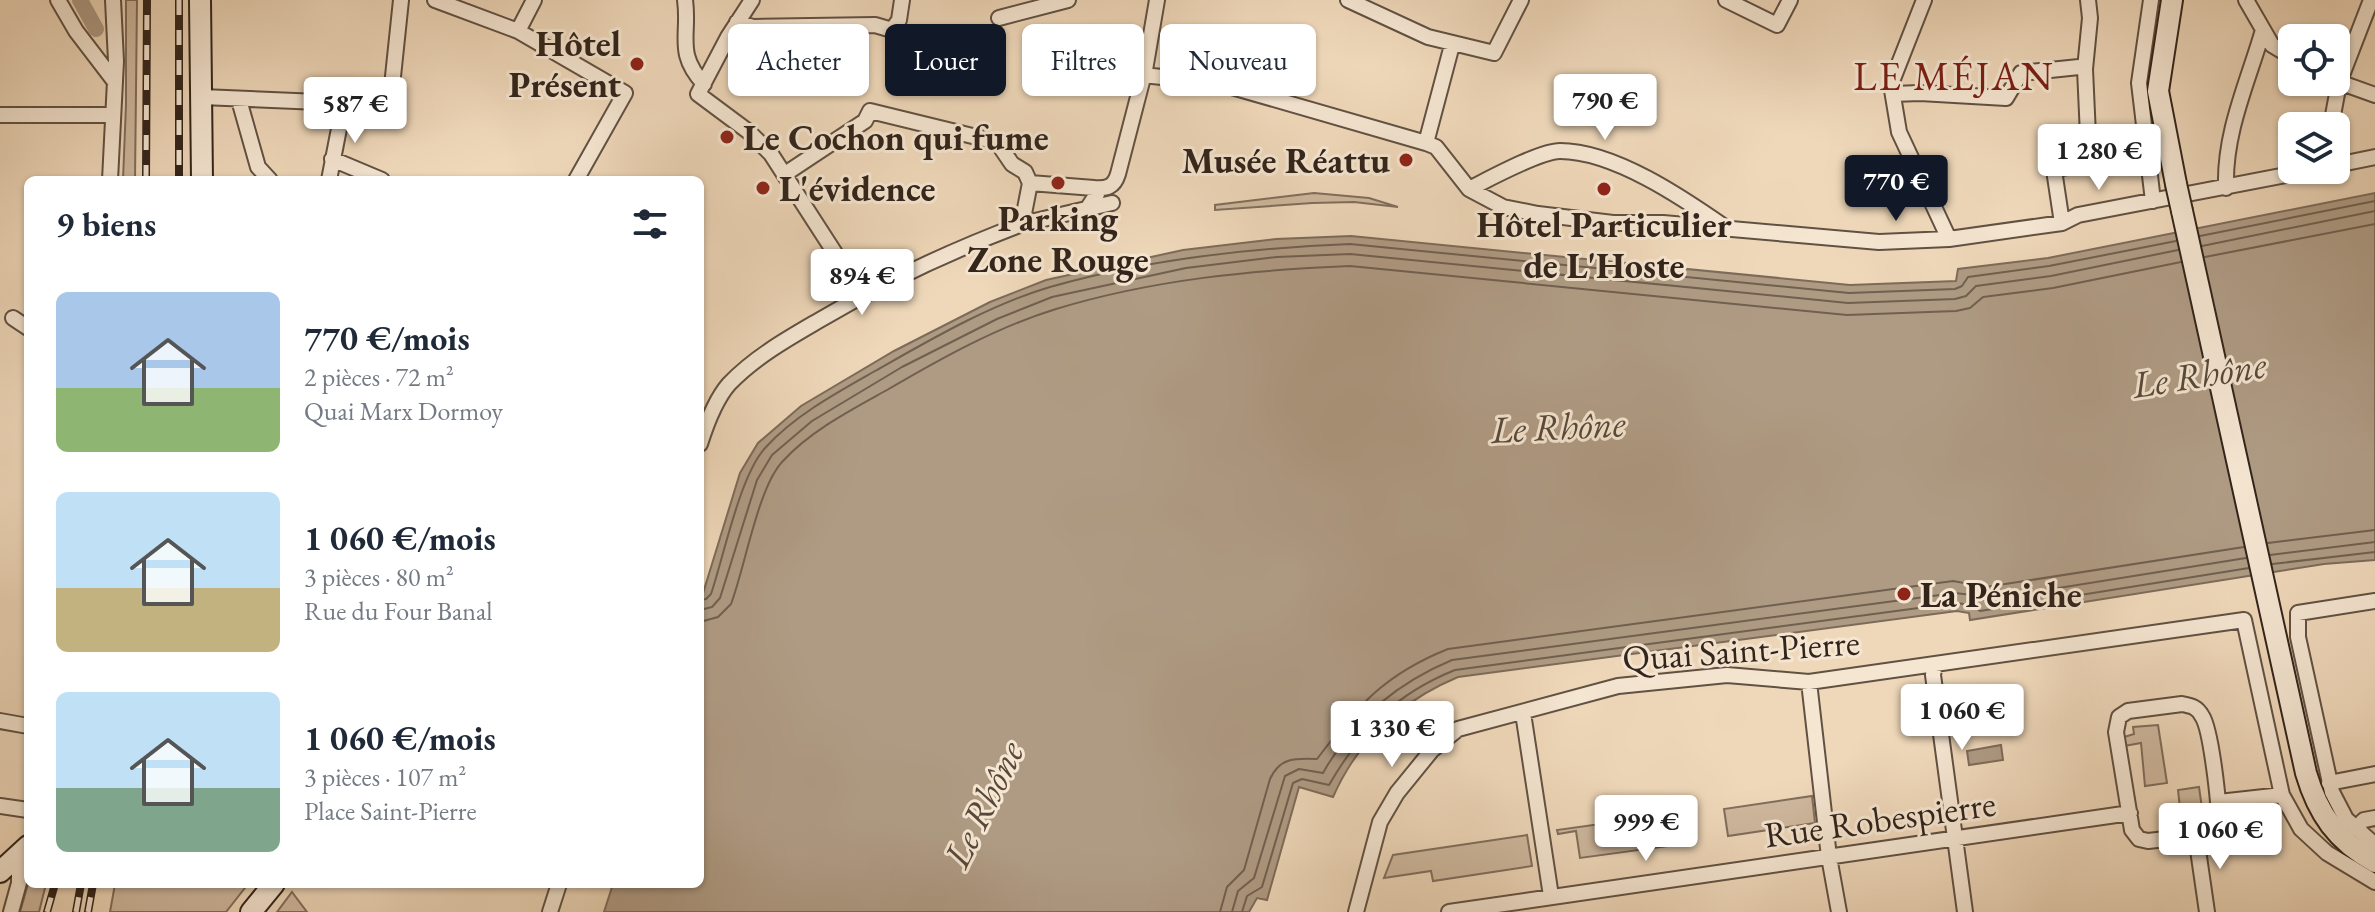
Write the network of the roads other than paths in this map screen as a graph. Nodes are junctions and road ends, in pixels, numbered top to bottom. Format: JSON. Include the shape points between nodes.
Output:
{"nodes":[{"id":1,"x":58,"y":0,"type":"edge"},
{"id":2,"x":113,"y":0,"type":"edge"},
{"id":3,"x":200,"y":0,"type":"edge"},
{"id":4,"x":401,"y":0,"type":"edge"},
{"id":5,"x":435,"y":0,"type":"edge"},
{"id":6,"x":534,"y":0,"type":"edge"},
{"id":7,"x":743,"y":0,"type":"edge"},
{"id":8,"x":752,"y":0,"type":"edge"},
{"id":9,"x":902,"y":0,"type":"edge"},
{"id":10,"x":1068,"y":0,"type":"edge"},
{"id":11,"x":1157,"y":0,"type":"edge"},
{"id":12,"x":1348,"y":0,"type":"edge"},
{"id":13,"x":1521,"y":0,"type":"edge"},
{"id":14,"x":1726,"y":0,"type":"edge"},
{"id":15,"x":1790,"y":0,"type":"edge"},
{"id":16,"x":1924,"y":0,"type":"edge"},
{"id":17,"x":2088,"y":0,"type":"edge"},
{"id":18,"x":2151,"y":0,"type":"edge"},
{"id":19,"x":2172,"y":0,"type":"edge"},
{"id":20,"x":2246,"y":0,"type":"edge"},
{"id":21,"x":2371,"y":0,"type":"edge"},
{"id":22,"x":686,"y":2,"type":"edge"},
{"id":23,"x":999,"y":18,"type":"dead end"},
{"id":24,"x":2369,"y":21,"type":"edge"},
{"id":25,"x":737,"y":22,"type":"junction"},
{"id":26,"x":2263,"y":30,"type":"junction"},
{"id":27,"x":518,"y":31,"type":"junction"},
{"id":28,"x":1452,"y":45,"type":"junction"},
{"id":29,"x":2278,"y":49,"type":"edge"},
{"id":30,"x":2350,"y":58,"type":"edge"},
{"id":31,"x":2085,"y":69,"type":"junction"},
{"id":32,"x":1144,"y":70,"type":"edge"},
{"id":33,"x":1144,"y":75,"type":"edge"},
{"id":34,"x":115,"y":82,"type":"junction"},
{"id":35,"x":2350,"y":86,"type":"edge"},
{"id":36,"x":701,"y":89,"type":"junction"},
{"id":37,"x":1893,"y":94,"type":"junction"},
{"id":38,"x":2375,"y":95,"type":"edge"},
{"id":39,"x":1138,"y":96,"type":"edge"},
{"id":40,"x":202,"y":97,"type":"junction"},
{"id":41,"x":239,"y":100,"type":"junction"},
{"id":42,"x":344,"y":103,"type":"junction"},
{"id":43,"x":0,"y":115,"type":"edge"},
{"id":44,"x":112,"y":115,"type":"junction"},
{"id":45,"x":1426,"y":143,"type":"junction"},
{"id":46,"x":2375,"y":157,"type":"edge"},
{"id":47,"x":332,"y":159,"type":"junction"},
{"id":48,"x":2350,"y":162,"type":"edge"},
{"id":49,"x":785,"y":174,"type":"junction"},
{"id":50,"x":110,"y":176,"type":"edge"},
{"id":51,"x":202,"y":176,"type":"edge"},
{"id":52,"x":266,"y":176,"type":"edge"},
{"id":53,"x":330,"y":176,"type":"edge"},
{"id":54,"x":372,"y":176,"type":"edge"},
{"id":55,"x":578,"y":176,"type":"edge"},
{"id":56,"x":2278,"y":177,"type":"edge"},
{"id":57,"x":1030,"y":183,"type":"junction"},
{"id":58,"x":1094,"y":188,"type":"junction"},
{"id":59,"x":2226,"y":188,"type":"junction"},
{"id":60,"x":1469,"y":189,"type":"junction"},
{"id":61,"x":2153,"y":201,"type":"junction"},
{"id":62,"x":1112,"y":203,"type":"dead end"},
{"id":63,"x":1087,"y":209,"type":"junction"},
{"id":64,"x":2062,"y":223,"type":"junction"},
{"id":65,"x":1022,"y":224,"type":"junction"},
{"id":66,"x":1729,"y":230,"type":"junction"},
{"id":67,"x":1949,"y":239,"type":"junction"},
{"id":68,"x":862,"y":295,"type":"junction"},
{"id":69,"x":13,"y":318,"type":"dead end"},
{"id":70,"x":24,"y":325,"type":"edge"},
{"id":71,"x":704,"y":421,"type":"edge"},
{"id":72,"x":2375,"y":601,"type":"edge"},
{"id":73,"x":1935,"y":664,"type":"junction"},
{"id":74,"x":1809,"y":682,"type":"junction"},
{"id":75,"x":1523,"y":713,"type":"junction"},
{"id":76,"x":0,"y":721,"type":"edge"},
{"id":77,"x":24,"y":725,"type":"edge"},
{"id":78,"x":2375,"y":774,"type":"edge"},
{"id":79,"x":2329,"y":783,"type":"junction"},
{"id":80,"x":2282,"y":795,"type":"junction"},
{"id":81,"x":2219,"y":802,"type":"junction"},
{"id":82,"x":0,"y":806,"type":"edge"},
{"id":83,"x":24,"y":809,"type":"edge"},
{"id":84,"x":2130,"y":813,"type":"junction"},
{"id":85,"x":2375,"y":818,"type":"edge"},
{"id":86,"x":2355,"y":829,"type":"junction"},
{"id":87,"x":2196,"y":836,"type":"junction"},
{"id":88,"x":1954,"y":840,"type":"junction"},
{"id":89,"x":2375,"y":845,"type":"edge"},
{"id":90,"x":23,"y":850,"type":"edge"},
{"id":91,"x":1829,"y":857,"type":"junction"},
{"id":92,"x":2375,"y":862,"type":"edge"},
{"id":93,"x":0,"y":872,"type":"edge"},
{"id":94,"x":2375,"y":882,"type":"edge"},
{"id":95,"x":271,"y":888,"type":"edge"},
{"id":96,"x":558,"y":888,"type":"edge"},
{"id":97,"x":1551,"y":896,"type":"junction"},
{"id":98,"x":11,"y":912,"type":"edge"},
{"id":99,"x":251,"y":912,"type":"edge"},
{"id":100,"x":550,"y":912,"type":"edge"},
{"id":101,"x":1356,"y":912,"type":"edge"},
{"id":102,"x":1449,"y":912,"type":"edge"},
{"id":103,"x":1839,"y":912,"type":"edge"},
{"id":104,"x":1965,"y":912,"type":"edge"},
{"id":105,"x":2207,"y":912,"type":"edge"}],
"edges":[{"from":1,"to":34,"type":"street"},
{"from":2,"to":34,"type":"street"},
{"from":3,"to":40,"type":"main road"},
{"from":4,"to":42,"type":"street","via":[[390,105]]},
{"from":5,"to":27,"type":"street"},
{"from":6,"to":27,"type":"street"},
{"from":7,"to":25,"type":"street"},
{"from":8,"to":25,"type":"street"},
{"from":9,"to":25,"type":"street","via":[[892,30],[875,25],[753,27]]},
{"from":10,"to":23,"type":"street"},
{"from":11,"to":32,"type":"street"},
{"from":12,"to":28,"type":"street"},
{"from":13,"to":28,"type":"street","via":[[1494,53]]},
{"from":14,"to":15,"type":"street","via":[[1777,25]]},
{"from":16,"to":37,"type":"street","via":[[1891,84]]},
{"from":17,"to":31,"type":"street"},
{"from":18,"to":61,"type":"street","via":[[2139,83]]},
{"from":19,"to":92,"type":"main road","bridge":true,"via":[[2158,91],[2312,792],[2329,825]]},
{"from":20,"to":26,"type":"street"},
{"from":21,"to":24,"type":"street"},
{"from":22,"to":36,"type":"street","via":[[685,56]]},
{"from":24,"to":30,"type":"street"},
{"from":25,"to":36,"type":"street"},
{"from":26,"to":29,"type":"street"},
{"from":26,"to":59,"type":"street","via":[[2231,127]]},
{"from":27,"to":55,"type":"street","via":[[625,93]]},
{"from":28,"to":45,"type":"street"},
{"from":31,"to":37,"type":"street","via":[[2021,73],[2006,98]]},
{"from":31,"to":64,"type":"street","via":[[2089,158],[2054,170]]},
{"from":33,"to":45,"type":"street","via":[[1218,83]]},
{"from":34,"to":44,"type":"street"},
{"from":35,"to":38,"type":"street"},
{"from":36,"to":49,"type":"street","via":[[758,140]]},
{"from":37,"to":67,"type":"street","via":[[1905,150]]},
{"from":39,"to":58,"type":"street","via":[[1116,181],[1105,189]]},
{"from":40,"to":41,"type":"street"},
{"from":40,"to":51,"type":"main road"},
{"from":41,"to":42,"type":"street"},
{"from":41,"to":52,"type":"street","via":[[258,167]]},
{"from":42,"to":47,"type":"street"},
{"from":43,"to":44,"type":"street"},
{"from":44,"to":50,"type":"street"},
{"from":45,"to":60,"type":"street","via":[[1436,147]]},
{"from":46,"to":48,"type":"street"},
{"from":47,"to":53,"type":"street"},
{"from":47,"to":54,"type":"street"},
{"from":49,"to":57,"type":"street","via":[[865,121],[870,111],[997,142]]},
{"from":49,"to":68,"type":"street"},
{"from":56,"to":59,"type":"street"},
{"from":57,"to":58,"type":"street"},
{"from":57,"to":65,"type":"street"},
{"from":58,"to":63,"type":"street","via":[[1097,194]]},
{"from":59,"to":61,"type":"street"},
{"from":60,"to":66,"type":"street","via":[[1503,207],[1538,214]]},
{"from":60,"to":66,"type":"street","via":[[1557,151],[1583,154],[1669,189]]},
{"from":61,"to":64,"type":"street","via":[[2078,215]]},
{"from":62,"to":63,"type":"street"},
{"from":63,"to":65,"type":"street"},
{"from":64,"to":67,"type":"street"},
{"from":65,"to":68,"type":"street","via":[[954,249]]},
{"from":66,"to":67,"type":"street","via":[[1879,242]]},
{"from":68,"to":71,"type":"street","via":[[769,350],[727,386]]},
{"from":69,"to":70,"type":"street"},
{"from":72,"to":79,"type":"street","via":[[2298,613],[2298,637]]},
{"from":73,"to":74,"type":"street","name":"Quai Saint-Pierre"},
{"from":73,"to":80,"type":"street","name":"Quai Saint-Pierre","via":[[2244,620]]},
{"from":73,"to":88,"type":"street"},
{"from":74,"to":75,"type":"street","name":"Quai Saint-Pierre","via":[[1727,675],[1618,686]]},
{"from":74,"to":91,"type":"street"},
{"from":75,"to":97,"type":"street"},
{"from":75,"to":101,"type":"street","name":"Quai Saint-Pierre","via":[[1458,729],[1432,750],[1380,822]]},
{"from":76,"to":77,"type":"street"},
{"from":78,"to":79,"type":"street"},
{"from":79,"to":86,"type":"street"},
{"from":80,"to":81,"type":"street"},
{"from":80,"to":94,"type":"street","via":[[2301,829],[2327,853]]},
{"from":81,"to":84,"type":"street","via":[[2205,719],[2195,707],[2161,706],[2119,717],[2116,732]]},
{"from":81,"to":87,"type":"street","via":[[2218,828]]},
{"from":82,"to":83,"type":"street"},
{"from":84,"to":87,"type":"street","via":[[2139,839]]},
{"from":84,"to":88,"type":"street","name":"Rue Robespierre"},
{"from":85,"to":86,"type":"street"},
{"from":86,"to":89,"type":"street"},
{"from":87,"to":105,"type":"street"},
{"from":88,"to":91,"type":"street","name":"Rue Robespierre"},
{"from":88,"to":104,"type":"street"},
{"from":90,"to":93,"type":"main road"},
{"from":90,"to":98,"type":"street"},
{"from":91,"to":97,"type":"street","name":"Rue Robespierre"},
{"from":91,"to":103,"type":"street"},
{"from":95,"to":99,"type":"main road"},
{"from":96,"to":100,"type":"street"},
{"from":97,"to":102,"type":"street","name":"Rue Robespierre"}]}
